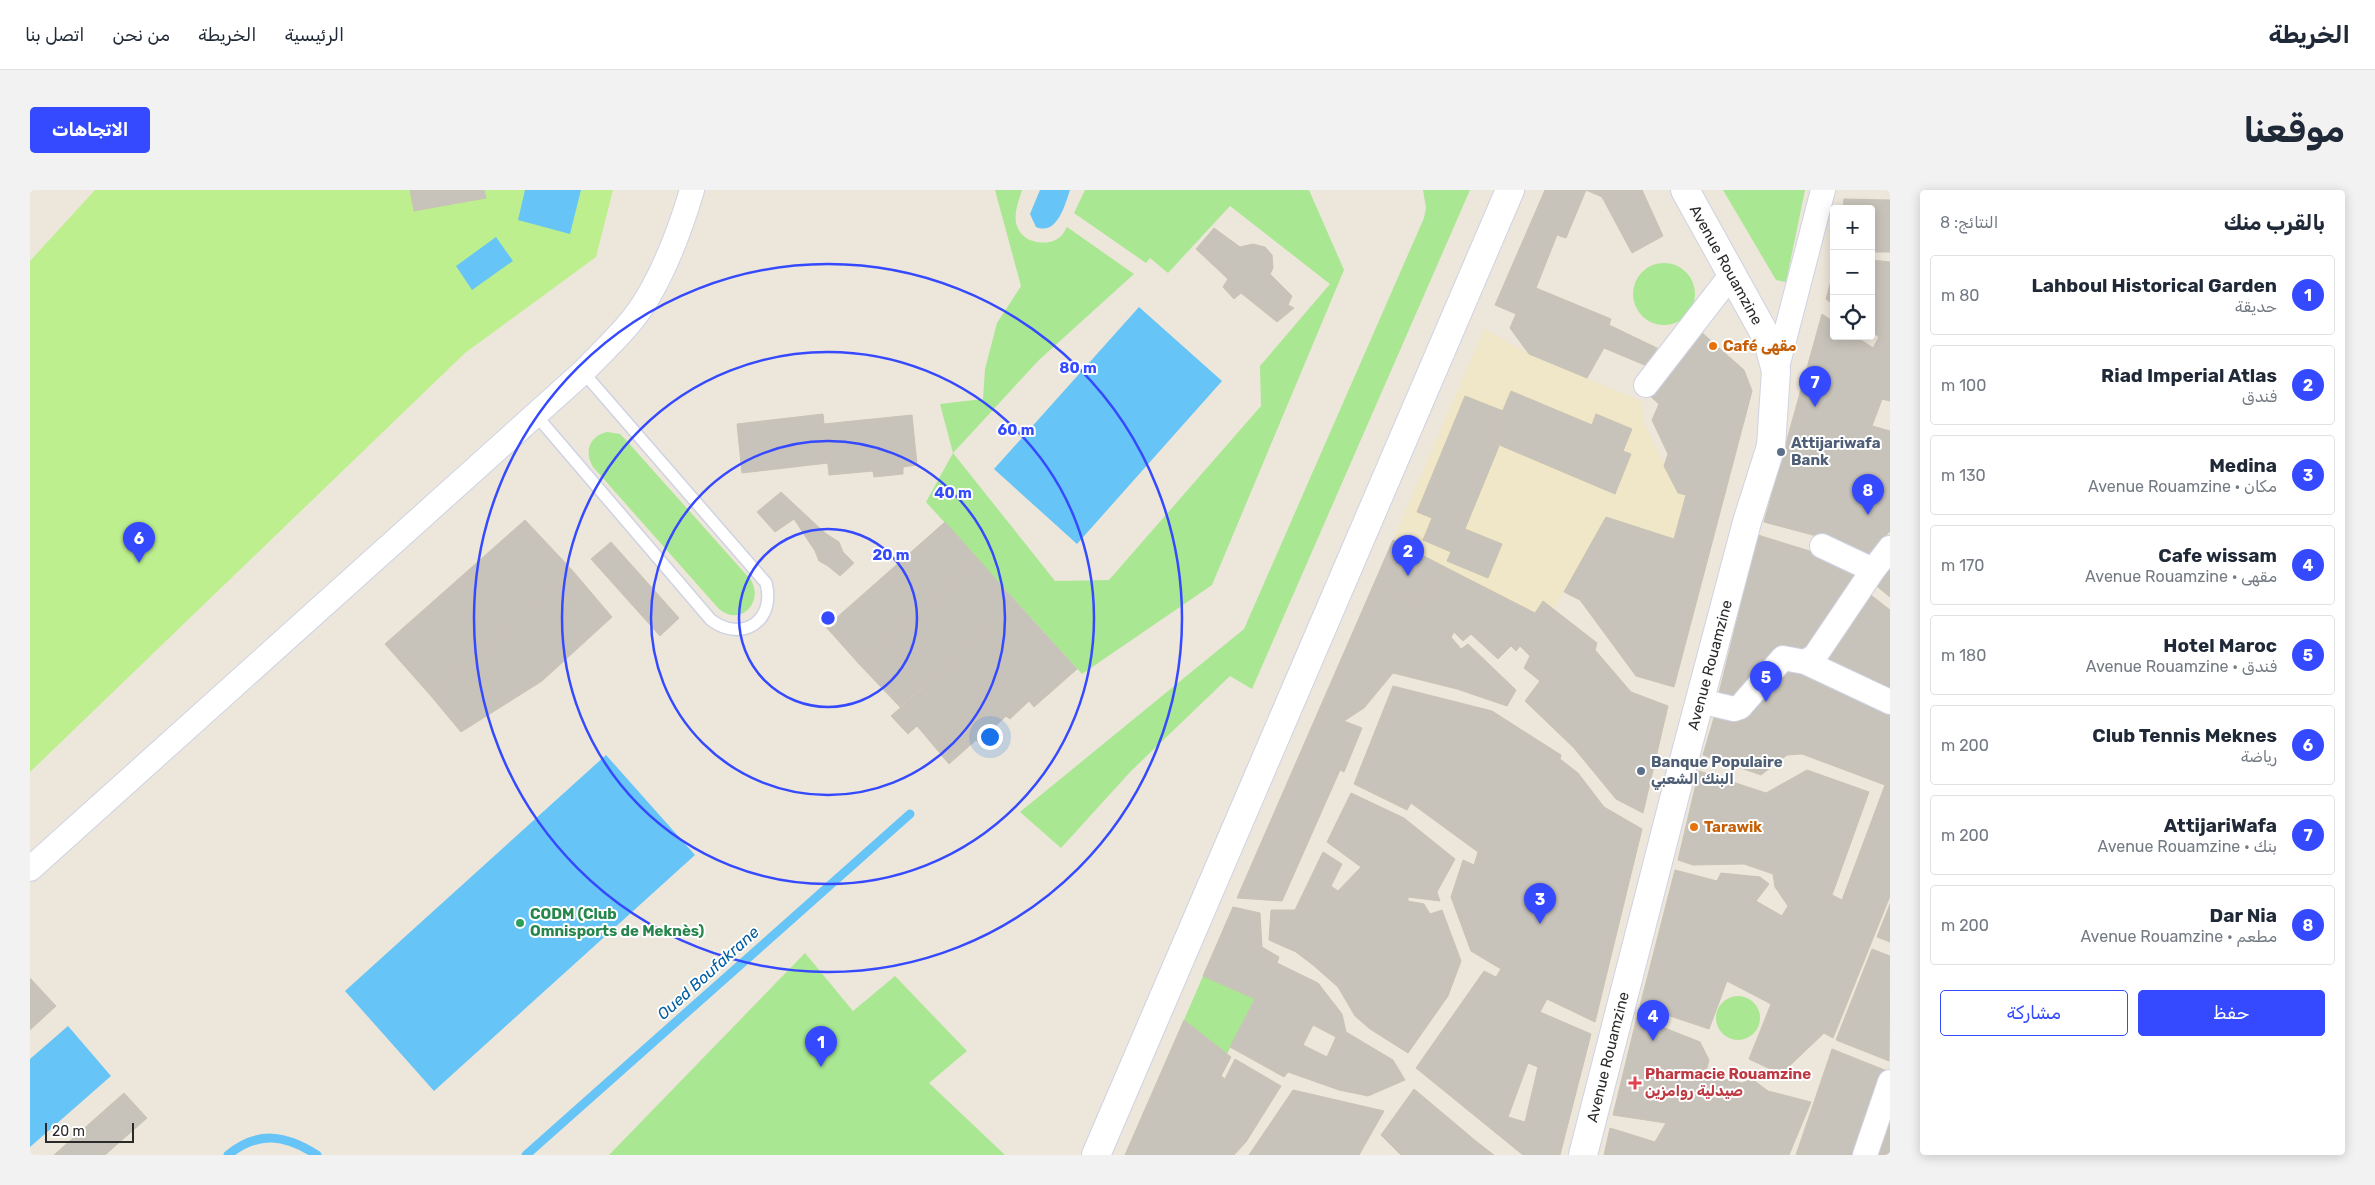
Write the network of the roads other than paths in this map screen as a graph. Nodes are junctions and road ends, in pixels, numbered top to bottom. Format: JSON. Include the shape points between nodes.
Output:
{"nodes":[{"id":1,"x":692,"y":190,"type":"edge"},
{"id":2,"x":1510,"y":190,"type":"edge"},
{"id":3,"x":1685,"y":190,"type":"edge"},
{"id":4,"x":1823,"y":190,"type":"edge"},
{"id":5,"x":1732,"y":274,"type":"junction"},
{"id":6,"x":1776,"y":371,"type":"junction"},
{"id":7,"x":583,"y":372,"type":"junction"},
{"id":8,"x":1646,"y":385,"type":"dead end"},
{"id":9,"x":535,"y":414,"type":"junction"},
{"id":10,"x":1822,"y":546,"type":"dead end"},
{"id":11,"x":1890,"y":548,"type":"edge"},
{"id":12,"x":1873,"y":570,"type":"junction"},
{"id":13,"x":1805,"y":662,"type":"junction"},
{"id":14,"x":1700,"y":701,"type":"junction"},
{"id":15,"x":1890,"y":702,"type":"edge"},
{"id":16,"x":30,"y":869,"type":"edge"},
{"id":17,"x":1890,"y":1082,"type":"edge"},
{"id":18,"x":1096,"y":1155,"type":"edge"},
{"id":19,"x":1583,"y":1155,"type":"edge"},
{"id":20,"x":1864,"y":1155,"type":"edge"}],
"edges":[{"from":1,"to":7,"type":"street","via":[[679,232],[648,298]]},
{"from":2,"to":18,"type":"main road"},
{"from":3,"to":5,"type":"main road","name":"Avenue Rouamzine"},
{"from":4,"to":6,"type":"street"},
{"from":5,"to":6,"type":"main road","name":"Avenue Rouamzine","via":[[1767,338]]},
{"from":5,"to":8,"type":"street"},
{"from":6,"to":14,"type":"main road","name":"Avenue Rouamzine","via":[[1771,446],[1747,522]]},
{"from":7,"to":9,"type":"street"},
{"from":7,"to":9,"type":"lane","via":[[766,583],[768,604],[757,622],[739,630],[719,626],[711,620]]},
{"from":9,"to":16,"type":"street"},
{"from":10,"to":12,"type":"street"},
{"from":11,"to":12,"type":"street"},
{"from":12,"to":13,"type":"street","via":[[1816,656]]},
{"from":13,"to":14,"type":"street","via":[[1783,658],[1740,707],[1734,709]]},
{"from":13,"to":15,"type":"street"},
{"from":14,"to":19,"type":"main road","name":"Avenue Rouamzine"},
{"from":17,"to":20,"type":"street"}]}
